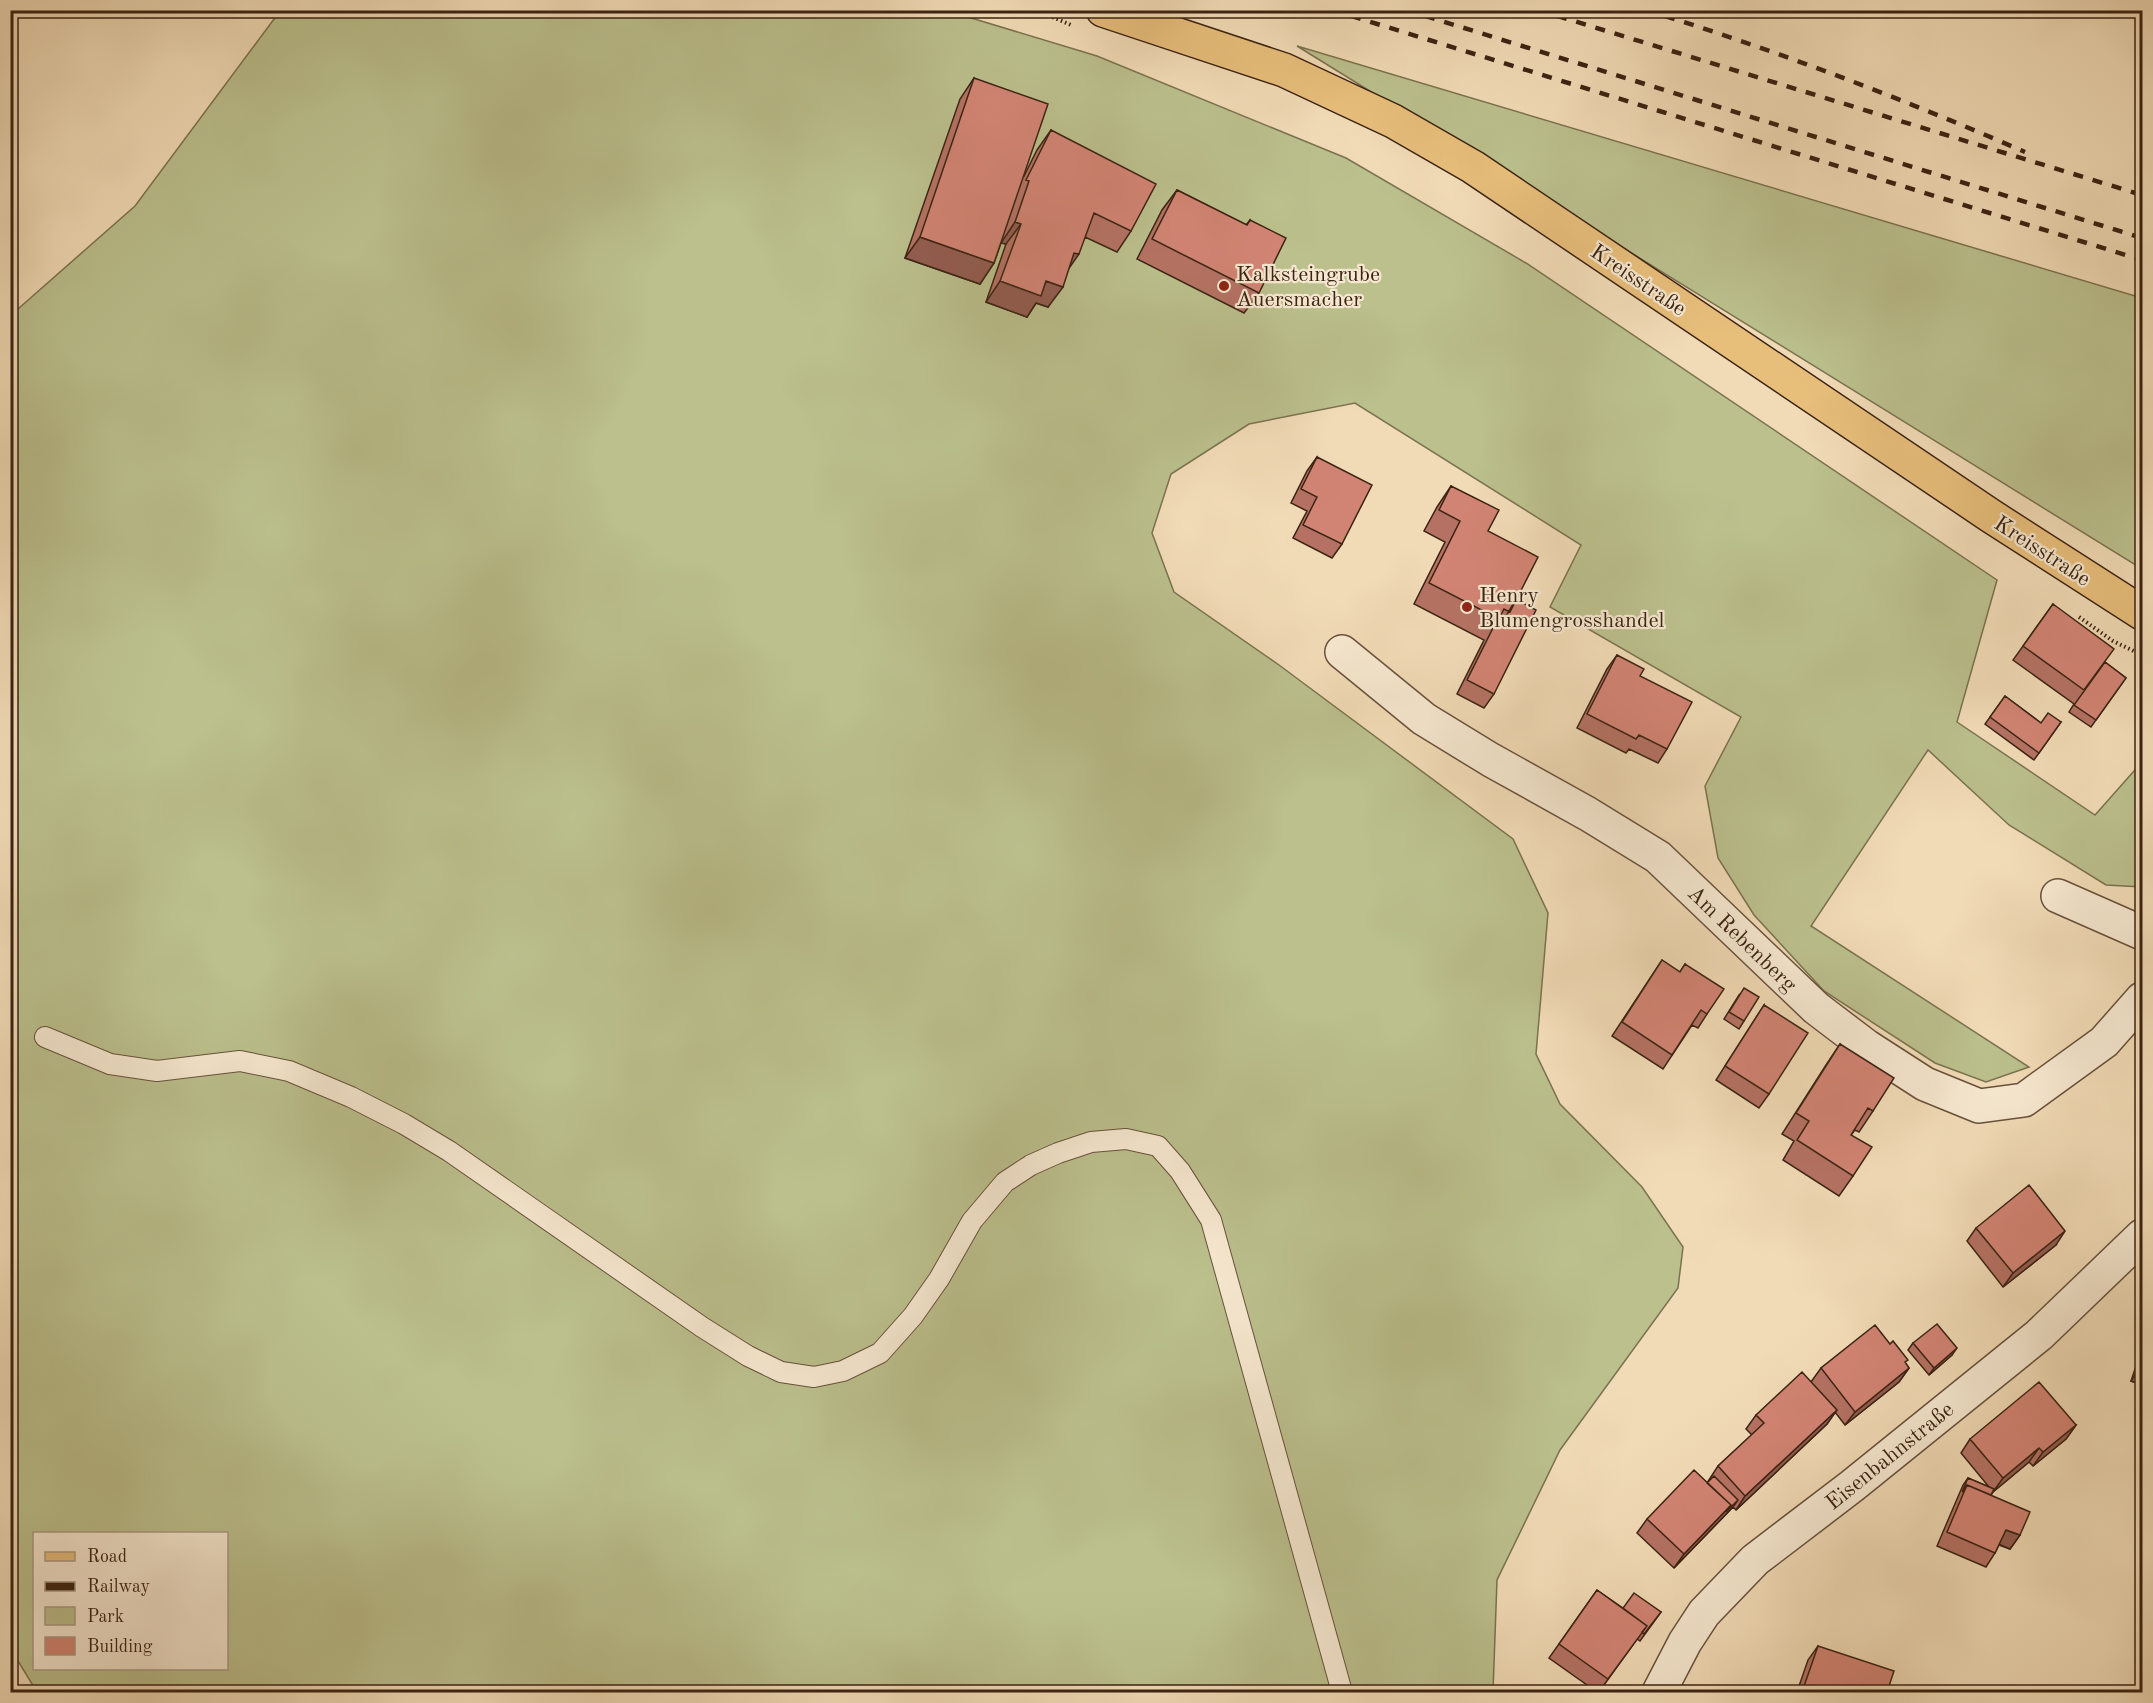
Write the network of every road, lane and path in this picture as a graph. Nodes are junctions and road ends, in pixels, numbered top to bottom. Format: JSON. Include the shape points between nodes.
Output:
{"nodes":[{"id":1,"x":1036,"y":10,"type":"edge"},
{"id":2,"x":1091,"y":19,"type":"edge"},
{"id":3,"x":2142,"y":613,"type":"edge"},
{"id":4,"x":2074,"y":614,"type":"dead end"},
{"id":5,"x":1342,"y":652,"type":"dead end"},
{"id":6,"x":2142,"y":655,"type":"edge"},
{"id":7,"x":2058,"y":896,"type":"dead end"},
{"id":8,"x":2142,"y":933,"type":"edge"},
{"id":9,"x":2142,"y":999,"type":"edge"},
{"id":10,"x":45,"y":1037,"type":"dead end"},
{"id":11,"x":2142,"y":1236,"type":"edge"},
{"id":12,"x":1342,"y":1692,"type":"edge"},
{"id":13,"x":1659,"y":1692,"type":"edge"}],
"edges":[{"from":1,"to":2,"type":"path"},
{"from":2,"to":3,"type":"main road","name":"Kreisstraße","via":[[1284,70],[1393,121],[1473,167],[1991,516]]},
{"from":4,"to":6,"type":"path"},
{"from":5,"to":9,"type":"street","name":"Am Rebenberg","via":[[1424,718],[1658,857],[1816,1008],[1925,1084],[1979,1106],[2024,1100],[2104,1042]]},
{"from":7,"to":8,"type":"street"},
{"from":10,"to":12,"type":"lane","via":[[110,1064],[157,1071],[240,1061],[289,1071],[351,1096],[450,1151],[748,1356],[781,1371],[813,1377],[843,1371],[880,1353],[913,1316],[939,1280],[972,1221],[1005,1182],[1031,1165],[1091,1142],[1126,1139],[1158,1146],[1180,1171],[1210,1220]]},
{"from":11,"to":13,"type":"street","name":"Eisenbahnstraße","via":[[2039,1335],[1755,1560],[1704,1612]]}]}
